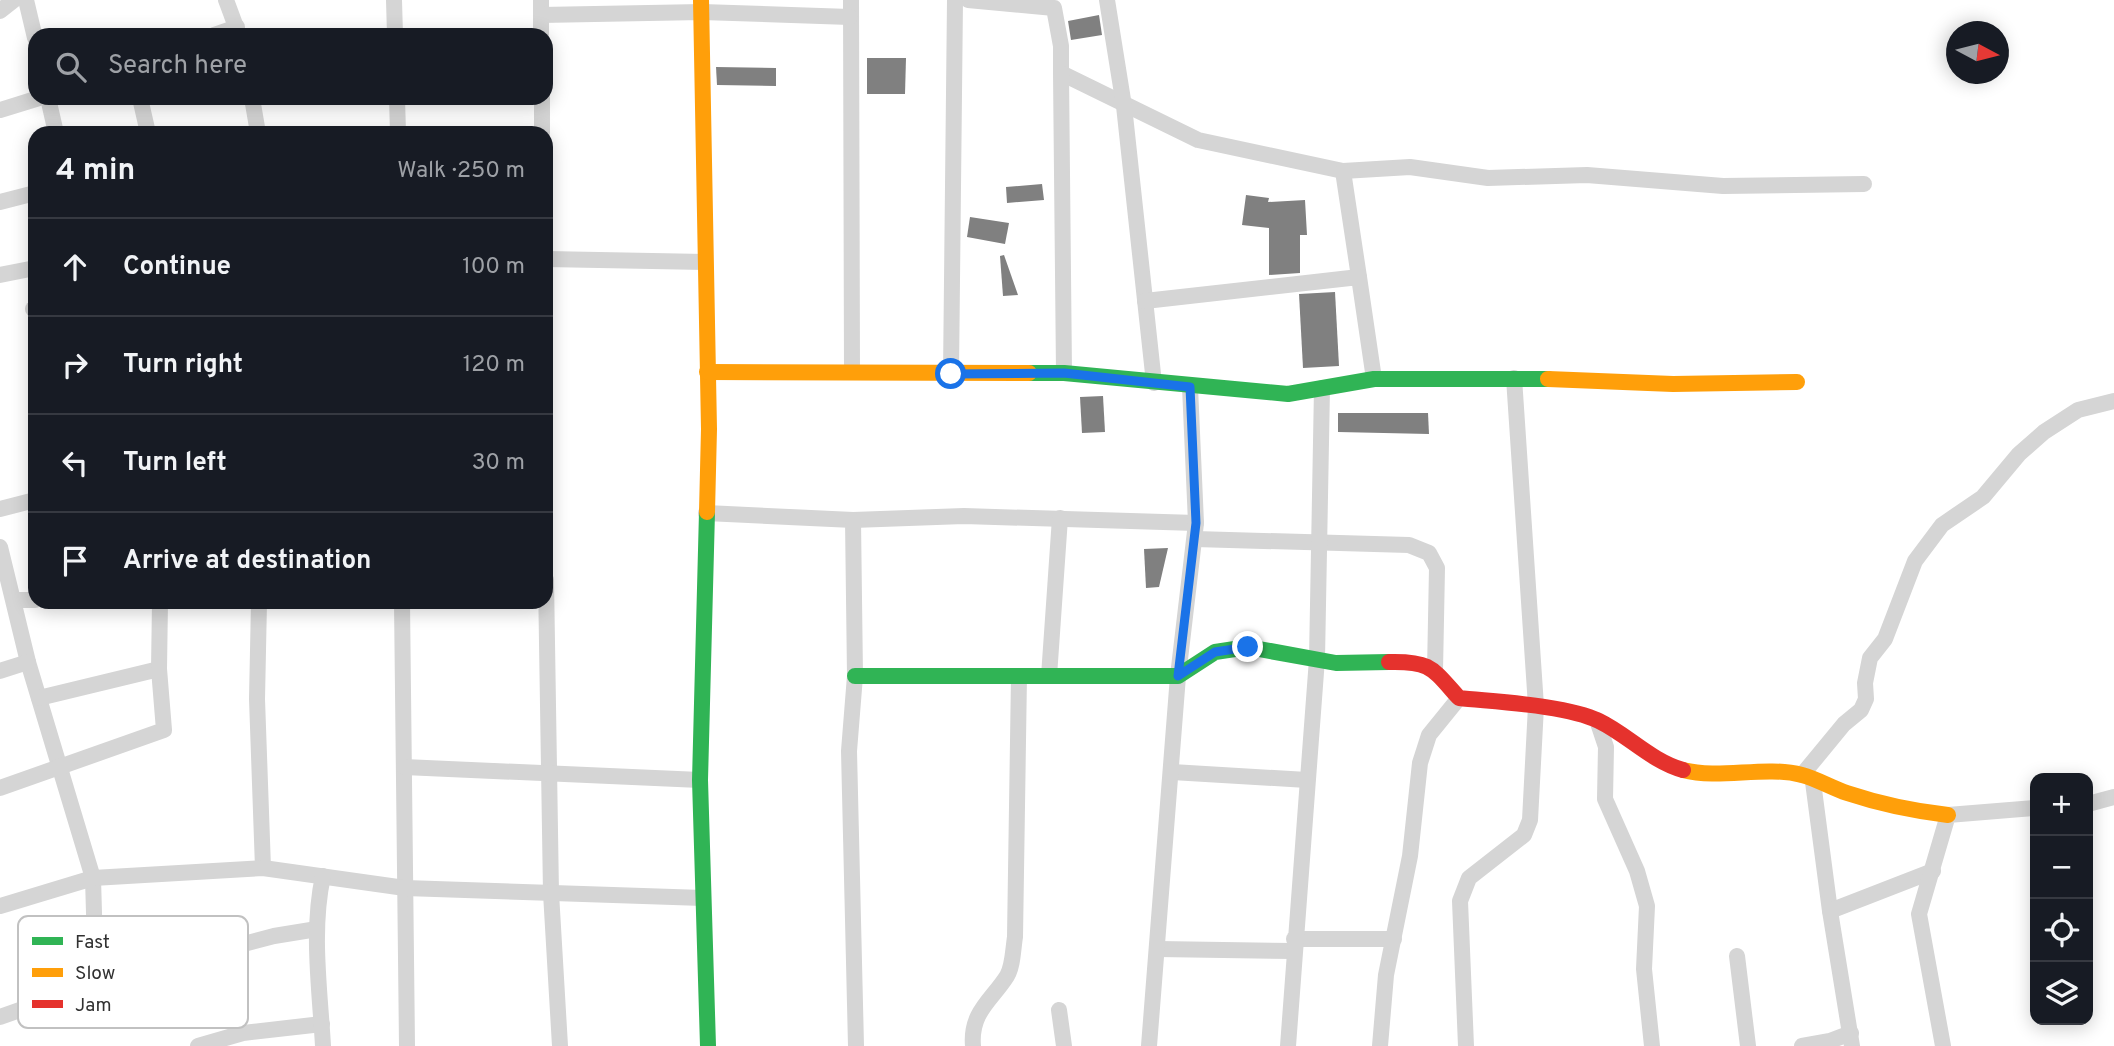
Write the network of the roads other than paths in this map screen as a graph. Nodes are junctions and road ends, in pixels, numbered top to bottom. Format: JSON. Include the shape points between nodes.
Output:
{"nodes":[{"id":1,"x":14,"y":0,"type":"edge"},
{"id":2,"x":26,"y":0,"type":"edge"},
{"id":3,"x":226,"y":0,"type":"edge"},
{"id":4,"x":394,"y":0,"type":"edge"},
{"id":5,"x":851,"y":0,"type":"edge"},
{"id":6,"x":955,"y":0,"type":"edge"},
{"id":7,"x":968,"y":0,"type":"edge"},
{"id":8,"x":1107,"y":0,"type":"edge"},
{"id":9,"x":1054,"y":4,"type":"edge"},
{"id":10,"x":702,"y":6,"type":"edge"},
{"id":11,"x":541,"y":7,"type":"edge"},
{"id":12,"x":0,"y":11,"type":"edge"},
{"id":13,"x":850,"y":17,"type":"junction"},
{"id":14,"x":33,"y":28,"type":"edge"},
{"id":15,"x":237,"y":28,"type":"edge"},
{"id":16,"x":395,"y":28,"type":"edge"},
{"id":17,"x":541,"y":28,"type":"edge"},
{"id":18,"x":1061,"y":73,"type":"junction"},
{"id":19,"x":28,"y":101,"type":"edge"},
{"id":20,"x":50,"y":105,"type":"edge"},
{"id":21,"x":142,"y":105,"type":"edge"},
{"id":22,"x":253,"y":105,"type":"edge"},
{"id":23,"x":397,"y":105,"type":"edge"},
{"id":24,"x":542,"y":105,"type":"edge"},
{"id":25,"x":1124,"y":106,"type":"junction"},
{"id":26,"x":0,"y":110,"type":"edge"},
{"id":27,"x":54,"y":126,"type":"edge"},
{"id":28,"x":147,"y":126,"type":"edge"},
{"id":29,"x":257,"y":126,"type":"edge"},
{"id":30,"x":398,"y":126,"type":"edge"},
{"id":31,"x":542,"y":126,"type":"edge"},
{"id":32,"x":1343,"y":171,"type":"junction"},
{"id":33,"x":1864,"y":184,"type":"dead end"},
{"id":34,"x":28,"y":195,"type":"edge"},
{"id":35,"x":0,"y":202,"type":"edge"},
{"id":36,"x":553,"y":259,"type":"edge"},
{"id":37,"x":705,"y":262,"type":"junction"},
{"id":38,"x":28,"y":269,"type":"edge"},
{"id":39,"x":0,"y":275,"type":"edge"},
{"id":40,"x":1359,"y":277,"type":"junction"},
{"id":41,"x":1145,"y":301,"type":"junction"},
{"id":42,"x":707,"y":372,"type":"junction"},
{"id":43,"x":852,"y":372,"type":"junction"},
{"id":44,"x":1064,"y":373,"type":"junction"},
{"id":45,"x":951,"y":374,"type":"junction"},
{"id":46,"x":1374,"y":379,"type":"junction"},
{"id":47,"x":1514,"y":379,"type":"junction"},
{"id":48,"x":1797,"y":382,"type":"dead end"},
{"id":49,"x":1154,"y":383,"type":"junction"},
{"id":50,"x":1190,"y":387,"type":"junction"},
{"id":51,"x":1322,"y":388,"type":"junction"},
{"id":52,"x":2114,"y":401,"type":"edge"},
{"id":53,"x":28,"y":502,"type":"edge"},
{"id":54,"x":0,"y":509,"type":"edge"},
{"id":55,"x":706,"y":513,"type":"junction"},
{"id":56,"x":1060,"y":518,"type":"junction"},
{"id":57,"x":853,"y":520,"type":"junction"},
{"id":58,"x":1195,"y":531,"type":"junction"},
{"id":59,"x":1318,"y":543,"type":"junction"},
{"id":60,"x":0,"y":547,"type":"edge"},
{"id":61,"x":15,"y":600,"type":"junction"},
{"id":62,"x":28,"y":600,"type":"edge"},
{"id":63,"x":160,"y":609,"type":"edge"},
{"id":64,"x":260,"y":609,"type":"edge"},
{"id":65,"x":402,"y":609,"type":"edge"},
{"id":66,"x":546,"y":609,"type":"edge"},
{"id":67,"x":1317,"y":659,"type":"junction"},
{"id":68,"x":28,"y":662,"type":"junction"},
{"id":69,"x":159,"y":669,"type":"junction"},
{"id":70,"x":0,"y":671,"type":"edge"},
{"id":71,"x":1435,"y":671,"type":"junction"},
{"id":72,"x":855,"y":676,"type":"junction"},
{"id":73,"x":1019,"y":676,"type":"junction"},
{"id":74,"x":1049,"y":676,"type":"junction"},
{"id":75,"x":1178,"y":676,"type":"junction"},
{"id":76,"x":39,"y":698,"type":"junction"},
{"id":77,"x":1459,"y":698,"type":"junction"},
{"id":78,"x":1536,"y":706,"type":"junction"},
{"id":79,"x":1597,"y":720,"type":"junction"},
{"id":80,"x":60,"y":765,"type":"junction"},
{"id":81,"x":404,"y":767,"type":"junction"},
{"id":82,"x":1172,"y":772,"type":"junction"},
{"id":83,"x":549,"y":773,"type":"junction"},
{"id":84,"x":1808,"y":778,"type":"junction"},
{"id":85,"x":700,"y":780,"type":"junction"},
{"id":86,"x":1307,"y":780,"type":"junction"},
{"id":87,"x":0,"y":788,"type":"edge"},
{"id":88,"x":2114,"y":797,"type":"edge"},
{"id":89,"x":2093,"y":803,"type":"edge"},
{"id":90,"x":2030,"y":808,"type":"edge"},
{"id":91,"x":1948,"y":815,"type":"junction"},
{"id":92,"x":263,"y":868,"type":"junction"},
{"id":93,"x":1933,"y":871,"type":"junction"},
{"id":94,"x":323,"y":876,"type":"junction"},
{"id":95,"x":93,"y":878,"type":"junction"},
{"id":96,"x":405,"y":888,"type":"junction"},
{"id":97,"x":551,"y":893,"type":"junction"},
{"id":98,"x":703,"y":898,"type":"junction"},
{"id":99,"x":0,"y":906,"type":"edge"},
{"id":100,"x":1830,"y":911,"type":"junction"},
{"id":101,"x":94,"y":916,"type":"edge"},
{"id":102,"x":317,"y":929,"type":"junction"},
{"id":103,"x":1394,"y":939,"type":"junction"},
{"id":104,"x":248,"y":944,"type":"edge"},
{"id":105,"x":1293,"y":945,"type":"junction"},
{"id":106,"x":1158,"y":949,"type":"junction"},
{"id":107,"x":1737,"y":956,"type":"dead end"},
{"id":108,"x":1059,"y":1010,"type":"dead end"},
{"id":109,"x":18,"y":1011,"type":"edge"},
{"id":110,"x":0,"y":1017,"type":"edge"},
{"id":111,"x":322,"y":1024,"type":"junction"},
{"id":112,"x":1851,"y":1039,"type":"edge"},
{"id":113,"x":198,"y":1046,"type":"edge"},
{"id":114,"x":323,"y":1046,"type":"edge"},
{"id":115,"x":407,"y":1046,"type":"edge"},
{"id":116,"x":560,"y":1046,"type":"edge"},
{"id":117,"x":708,"y":1046,"type":"edge"},
{"id":118,"x":856,"y":1046,"type":"edge"},
{"id":119,"x":973,"y":1046,"type":"edge"},
{"id":120,"x":1064,"y":1046,"type":"edge"},
{"id":121,"x":1149,"y":1046,"type":"edge"},
{"id":122,"x":1288,"y":1046,"type":"edge"},
{"id":123,"x":1380,"y":1046,"type":"edge"},
{"id":124,"x":1466,"y":1046,"type":"edge"},
{"id":125,"x":1652,"y":1046,"type":"edge"},
{"id":126,"x":1748,"y":1046,"type":"edge"},
{"id":127,"x":1801,"y":1046,"type":"edge"},
{"id":128,"x":1943,"y":1046,"type":"edge"}],
"edges":[{"from":1,"to":12,"type":"street"},
{"from":2,"to":14,"type":"street"},
{"from":3,"to":15,"type":"street"},
{"from":4,"to":16,"type":"street"},
{"from":5,"to":13,"type":"street"},
{"from":6,"to":45,"type":"street"},
{"from":7,"to":9,"type":"street"},
{"from":8,"to":25,"type":"street"},
{"from":9,"to":18,"type":"street"},
{"from":10,"to":11,"type":"street"},
{"from":10,"to":13,"type":"street"},
{"from":10,"to":37,"type":"street"},
{"from":11,"to":17,"type":"street"},
{"from":13,"to":43,"type":"street"},
{"from":18,"to":25,"type":"street"},
{"from":18,"to":44,"type":"street"},
{"from":19,"to":26,"type":"street"},
{"from":20,"to":27,"type":"street"},
{"from":21,"to":28,"type":"street"},
{"from":22,"to":29,"type":"street"},
{"from":23,"to":30,"type":"street"},
{"from":24,"to":31,"type":"street"},
{"from":25,"to":32,"type":"street","via":[[1198,140]]},
{"from":25,"to":41,"type":"street"},
{"from":32,"to":33,"type":"street","via":[[1410,167],[1488,178],[1587,175],[1723,186]]},
{"from":32,"to":40,"type":"street"},
{"from":34,"to":35,"type":"street"},
{"from":36,"to":37,"type":"street"},
{"from":37,"to":42,"type":"street"},
{"from":38,"to":39,"type":"street"},
{"from":40,"to":41,"type":"street"},
{"from":40,"to":46,"type":"street"},
{"from":41,"to":49,"type":"street"},
{"from":42,"to":43,"type":"street"},
{"from":42,"to":55,"type":"street"},
{"from":43,"to":45,"type":"street"},
{"from":44,"to":45,"type":"street"},
{"from":44,"to":49,"type":"street"},
{"from":46,"to":47,"type":"street"},
{"from":46,"to":51,"type":"street"},
{"from":47,"to":48,"type":"street"},
{"from":47,"to":78,"type":"street"},
{"from":49,"to":50,"type":"street"},
{"from":50,"to":51,"type":"street","via":[[1288,394]]},
{"from":50,"to":58,"type":"street"},
{"from":51,"to":59,"type":"street"},
{"from":52,"to":84,"type":"street","via":[[2078,411],[2044,432],[1983,496],[1942,525],[1915,561],[1885,639],[1870,658],[1861,710],[1844,724]]},
{"from":53,"to":54,"type":"street"},
{"from":55,"to":57,"type":"street"},
{"from":55,"to":85,"type":"street"},
{"from":56,"to":57,"type":"street"},
{"from":56,"to":58,"type":"street"},
{"from":56,"to":74,"type":"street"},
{"from":57,"to":72,"type":"street"},
{"from":58,"to":59,"type":"street"},
{"from":58,"to":75,"type":"street"},
{"from":59,"to":67,"type":"street"},
{"from":59,"to":71,"type":"street","via":[[1409,545],[1429,553],[1437,568]]},
{"from":60,"to":61,"type":"street"},
{"from":61,"to":62,"type":"street"},
{"from":61,"to":68,"type":"street"},
{"from":63,"to":69,"type":"street"},
{"from":64,"to":92,"type":"street","via":[[257,699]]},
{"from":65,"to":81,"type":"street"},
{"from":66,"to":83,"type":"street"},
{"from":67,"to":71,"type":"street","via":[[1336,663],[1419,661]]},
{"from":67,"to":75,"type":"street","via":[[1248,647],[1215,652]]},
{"from":67,"to":86,"type":"street"},
{"from":68,"to":70,"type":"street"},
{"from":68,"to":76,"type":"street"},
{"from":69,"to":76,"type":"street"},
{"from":69,"to":80,"type":"street","via":[[164,730]]},
{"from":71,"to":77,"type":"street"},
{"from":72,"to":73,"type":"street"},
{"from":72,"to":118,"type":"street","via":[[849,751]]},
{"from":73,"to":74,"type":"street"},
{"from":73,"to":119,"type":"street","via":[[1015,937],[1008,975],[985,1001],[972,1036]]},
{"from":74,"to":75,"type":"street"},
{"from":75,"to":82,"type":"street"},
{"from":76,"to":80,"type":"street"},
{"from":77,"to":78,"type":"street"},
{"from":77,"to":103,"type":"street","via":[[1429,735],[1420,763],[1410,856]]},
{"from":78,"to":79,"type":"street"},
{"from":78,"to":124,"type":"street","via":[[1530,820],[1524,835],[1469,878],[1461,901]]},
{"from":79,"to":84,"type":"street","via":[[1669,766],[1695,773],[1767,771]]},
{"from":79,"to":125,"type":"street","via":[[1606,747],[1605,799],[1647,906],[1644,969]]},
{"from":80,"to":87,"type":"street"},
{"from":80,"to":95,"type":"street"},
{"from":81,"to":83,"type":"street"},
{"from":81,"to":96,"type":"street"},
{"from":82,"to":86,"type":"street"},
{"from":82,"to":106,"type":"street"},
{"from":83,"to":85,"type":"street"},
{"from":83,"to":97,"type":"street"},
{"from":84,"to":91,"type":"street","via":[[1921,813]]},
{"from":84,"to":100,"type":"street"},
{"from":85,"to":98,"type":"street"},
{"from":86,"to":105,"type":"street"},
{"from":88,"to":89,"type":"street"},
{"from":90,"to":91,"type":"street"},
{"from":91,"to":93,"type":"street"},
{"from":92,"to":94,"type":"street"},
{"from":92,"to":95,"type":"street"},
{"from":93,"to":100,"type":"street"},
{"from":93,"to":128,"type":"street","via":[[1919,914]]},
{"from":94,"to":96,"type":"street"},
{"from":94,"to":102,"type":"street"},
{"from":95,"to":99,"type":"street"},
{"from":95,"to":101,"type":"street"},
{"from":96,"to":97,"type":"street"},
{"from":96,"to":115,"type":"street"},
{"from":97,"to":98,"type":"street"},
{"from":97,"to":116,"type":"street"},
{"from":98,"to":117,"type":"street"},
{"from":100,"to":112,"type":"street"},
{"from":102,"to":104,"type":"street"},
{"from":102,"to":111,"type":"street"},
{"from":103,"to":105,"type":"street"},
{"from":103,"to":123,"type":"street"},
{"from":105,"to":106,"type":"street"},
{"from":105,"to":122,"type":"street"},
{"from":106,"to":121,"type":"street"},
{"from":107,"to":126,"type":"street"},
{"from":108,"to":120,"type":"street"},
{"from":109,"to":110,"type":"street"},
{"from":111,"to":113,"type":"street","via":[[243,1033]]},
{"from":111,"to":114,"type":"street"},
{"from":112,"to":127,"type":"street"}]}
